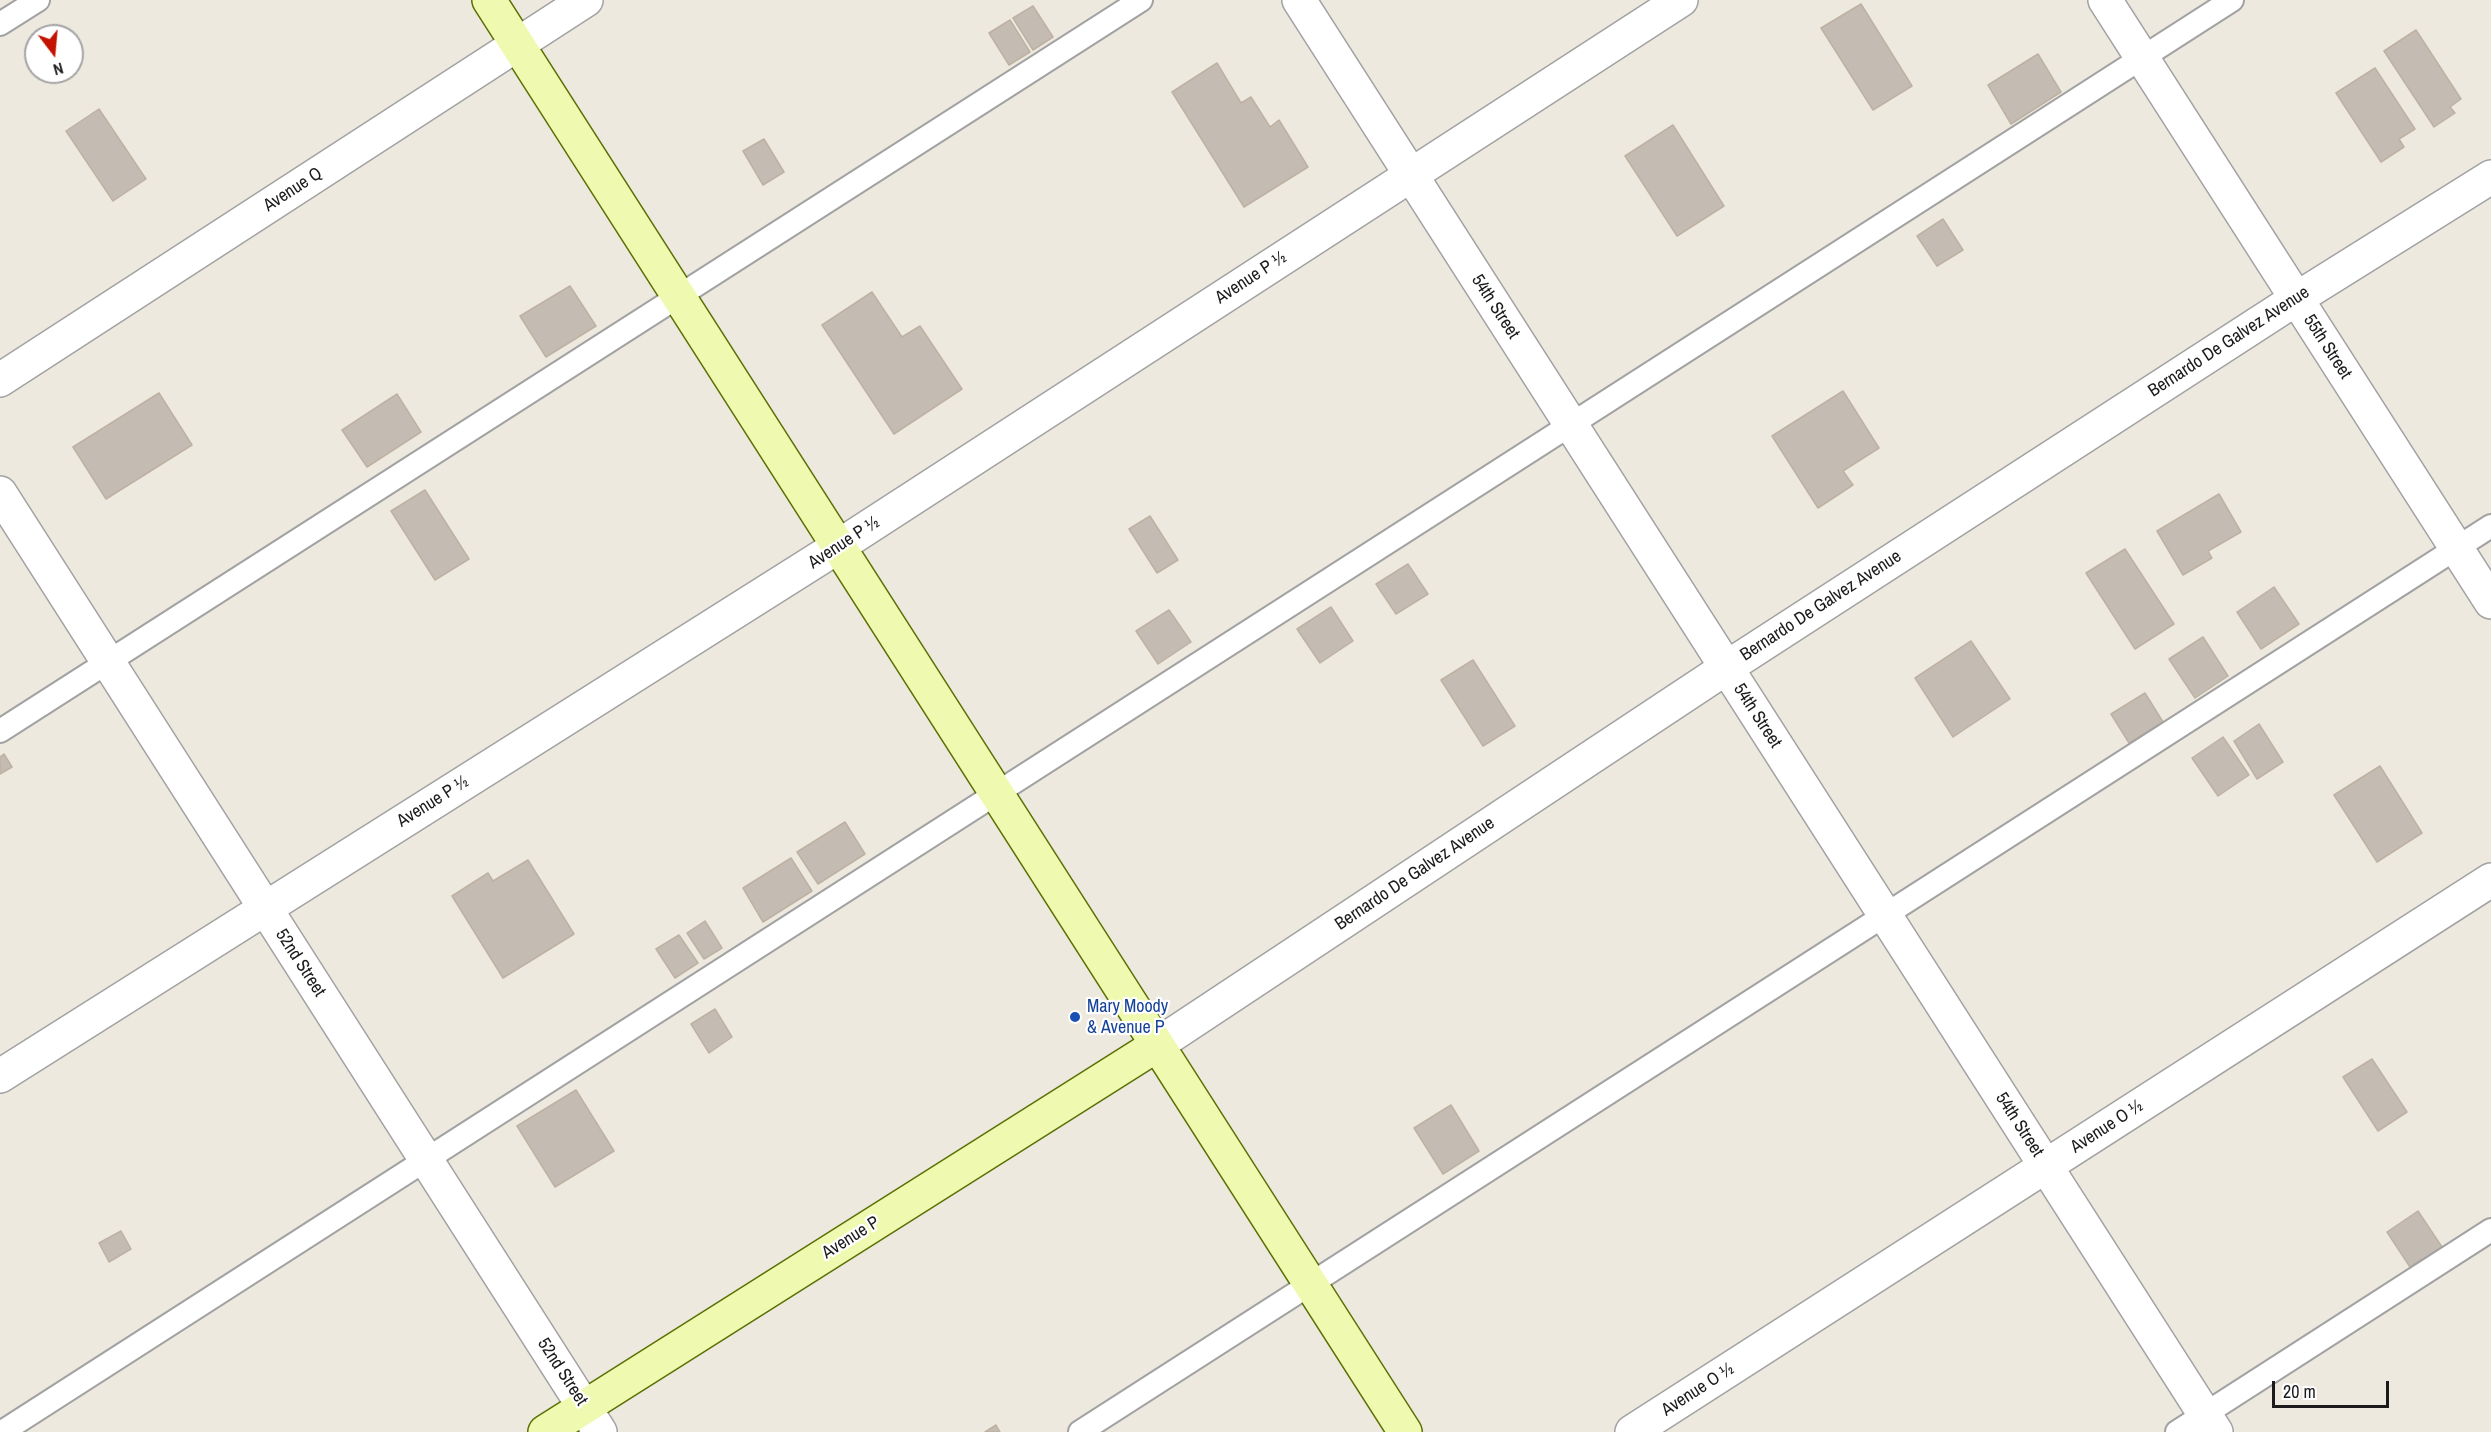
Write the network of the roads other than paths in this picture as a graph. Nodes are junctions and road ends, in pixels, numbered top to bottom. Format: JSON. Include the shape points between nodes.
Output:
{"nodes":[{"id":1,"x":38,"y":0,"type":"edge"},
{"id":2,"x":489,"y":0,"type":"edge"},
{"id":3,"x":586,"y":0,"type":"edge"},
{"id":4,"x":1141,"y":0,"type":"edge"},
{"id":5,"x":1299,"y":0,"type":"edge"},
{"id":6,"x":1681,"y":0,"type":"edge"},
{"id":7,"x":2105,"y":0,"type":"edge"},
{"id":8,"x":2232,"y":0,"type":"edge"},
{"id":9,"x":0,"y":24,"type":"edge"},
{"id":10,"x":518,"y":45,"type":"junction"},
{"id":11,"x":2141,"y":58,"type":"junction"},
{"id":12,"x":1410,"y":175,"type":"junction"},
{"id":13,"x":2491,"y":177,"type":"edge"},
{"id":14,"x":679,"y":296,"type":"junction"},
{"id":15,"x":2296,"y":299,"type":"junction"},
{"id":16,"x":0,"y":380,"type":"edge"},
{"id":17,"x":1570,"y":425,"type":"junction"},
{"id":18,"x":0,"y":493,"type":"edge"},
{"id":19,"x":2491,"y":526,"type":"edge"},
{"id":20,"x":839,"y":546,"type":"junction"},
{"id":21,"x":2457,"y":548,"type":"junction"},
{"id":22,"x":2491,"y":602,"type":"edge"},
{"id":23,"x":108,"y":662,"type":"junction"},
{"id":24,"x":1726,"y":668,"type":"junction"},
{"id":25,"x":0,"y":731,"type":"edge"},
{"id":26,"x":997,"y":794,"type":"junction"},
{"id":27,"x":2491,"y":880,"type":"edge"},
{"id":28,"x":265,"y":908,"type":"junction"},
{"id":29,"x":1885,"y":915,"type":"junction"},
{"id":30,"x":1157,"y":1045,"type":"junction"},
{"id":31,"x":0,"y":1076,"type":"edge"},
{"id":32,"x":426,"y":1160,"type":"junction"},
{"id":33,"x":2046,"y":1166,"type":"junction"},
{"id":34,"x":2491,"y":1230,"type":"edge"},
{"id":35,"x":1311,"y":1284,"type":"junction"},
{"id":36,"x":592,"y":1420,"type":"edge"},
{"id":37,"x":2210,"y":1423,"type":"edge"},
{"id":38,"x":2,"y":1432,"type":"edge"},
{"id":39,"x":545,"y":1432,"type":"edge"},
{"id":40,"x":1080,"y":1432,"type":"edge"},
{"id":41,"x":1405,"y":1432,"type":"edge"},
{"id":42,"x":1632,"y":1432,"type":"edge"},
{"id":43,"x":2177,"y":1432,"type":"edge"}],
"edges":[{"from":1,"to":9,"type":"lane"},
{"from":2,"to":10,"type":"main road"},
{"from":3,"to":10,"type":"street","name":"Avenue Q"},
{"from":4,"to":14,"type":"lane"},
{"from":5,"to":12,"type":"street","name":"54th Street"},
{"from":6,"to":12,"type":"street","name":"Avenue P ½"},
{"from":7,"to":11,"type":"street","name":"55th Street"},
{"from":8,"to":11,"type":"lane"},
{"from":10,"to":14,"type":"main road"},
{"from":10,"to":16,"type":"street","name":"Avenue Q"},
{"from":11,"to":15,"type":"street","name":"55th Street"},
{"from":11,"to":17,"type":"lane"},
{"from":12,"to":17,"type":"street","name":"54th Street"},
{"from":12,"to":20,"type":"street","name":"Avenue P ½"},
{"from":13,"to":15,"type":"street","name":"Bernardo De Galvez Avenue"},
{"from":14,"to":20,"type":"main road"},
{"from":14,"to":23,"type":"lane"},
{"from":15,"to":21,"type":"street","name":"55th Street"},
{"from":15,"to":24,"type":"street","name":"Bernardo De Galvez Avenue"},
{"from":17,"to":24,"type":"street","name":"54th Street"},
{"from":17,"to":26,"type":"lane"},
{"from":18,"to":23,"type":"street","name":"52nd Street"},
{"from":19,"to":21,"type":"lane"},
{"from":20,"to":26,"type":"main road"},
{"from":20,"to":28,"type":"street","name":"Avenue P ½"},
{"from":21,"to":22,"type":"street","name":"55th Street"},
{"from":21,"to":29,"type":"lane"},
{"from":23,"to":25,"type":"lane"},
{"from":23,"to":28,"type":"street","name":"52nd Street"},
{"from":24,"to":29,"type":"street","name":"54th Street"},
{"from":24,"to":30,"type":"street","name":"Bernardo De Galvez Avenue"},
{"from":26,"to":30,"type":"main road"},
{"from":26,"to":32,"type":"lane"},
{"from":27,"to":33,"type":"street","name":"Avenue O ½"},
{"from":28,"to":31,"type":"street","name":"Avenue P ½"},
{"from":28,"to":32,"type":"street","name":"52nd Street"},
{"from":29,"to":33,"type":"street","name":"54th Street"},
{"from":29,"to":35,"type":"lane"},
{"from":30,"to":35,"type":"main road"},
{"from":30,"to":36,"type":"main road","name":"Avenue P"},
{"from":32,"to":36,"type":"street","name":"52nd Street"},
{"from":32,"to":38,"type":"lane"},
{"from":33,"to":37,"type":"street","name":"54th Street"},
{"from":33,"to":42,"type":"street","name":"Avenue O ½"},
{"from":34,"to":37,"type":"lane"},
{"from":35,"to":40,"type":"lane"},
{"from":35,"to":41,"type":"main road"},
{"from":36,"to":39,"type":"main road","name":"Avenue P"},
{"from":37,"to":43,"type":"lane"}]}
